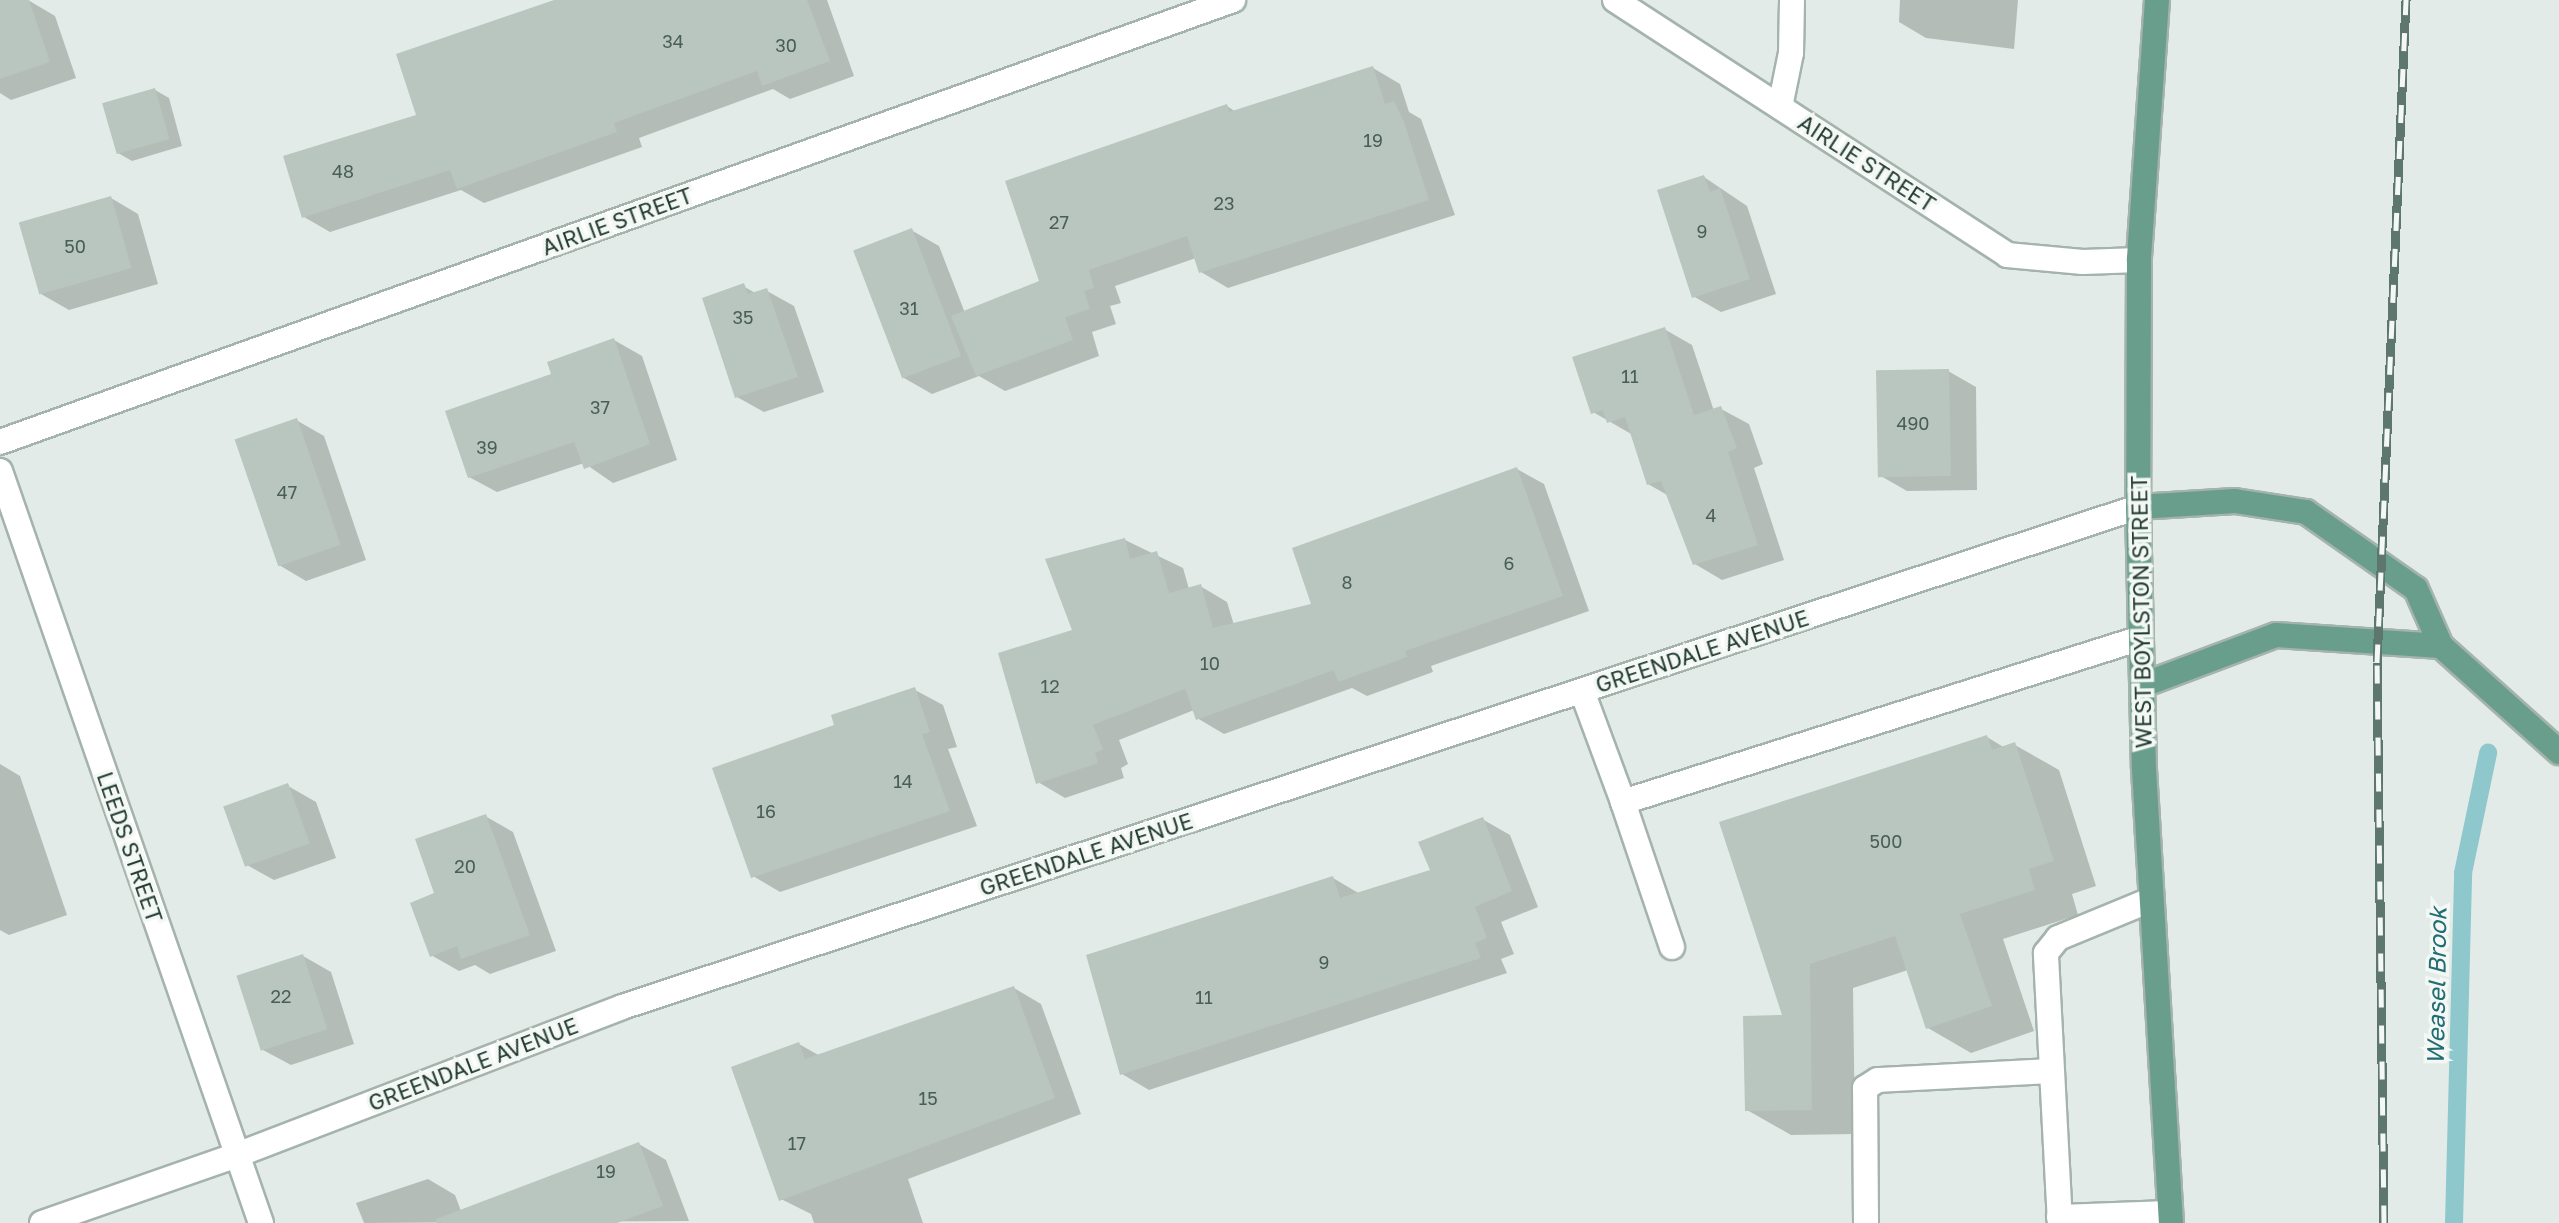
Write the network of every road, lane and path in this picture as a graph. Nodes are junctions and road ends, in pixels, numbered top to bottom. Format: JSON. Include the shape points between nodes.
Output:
{"nodes":[{"id":1,"x":1233,"y":0,"type":"edge"},
{"id":2,"x":1615,"y":0,"type":"edge"},
{"id":3,"x":1792,"y":0,"type":"edge"},
{"id":4,"x":2157,"y":0,"type":"edge"},
{"id":5,"x":1780,"y":107,"type":"junction"},
{"id":6,"x":2139,"y":260,"type":"junction"},
{"id":7,"x":0,"y":442,"type":"edge"},
{"id":8,"x":0,"y":471,"type":"edge"},
{"id":9,"x":2138,"y":507,"type":"junction"},
{"id":10,"x":2141,"y":638,"type":"junction"},
{"id":11,"x":2441,"y":646,"type":"junction"},
{"id":12,"x":2143,"y":685,"type":"junction"},
{"id":13,"x":1582,"y":691,"type":"junction"},
{"id":14,"x":2559,"y":752,"type":"edge"},
{"id":15,"x":1623,"y":802,"type":"junction"},
{"id":16,"x":2150,"y":900,"type":"junction"},
{"id":17,"x":1672,"y":947,"type":"dead end"},
{"id":18,"x":2049,"y":1071,"type":"junction"},
{"id":19,"x":237,"y":1155,"type":"junction"},
{"id":20,"x":2170,"y":1218,"type":"edge"},
{"id":21,"x":2059,"y":1220,"type":"edge"},
{"id":22,"x":42,"y":1223,"type":"edge"},
{"id":23,"x":261,"y":1223,"type":"edge"},
{"id":24,"x":1866,"y":1223,"type":"edge"}],
"edges":[{"from":1,"to":7,"type":"street","name":"AIRLIE STREET"},
{"from":2,"to":5,"type":"street","name":"AIRLIE STREET"},
{"from":3,"to":5,"type":"street","via":[[1791,53]]},
{"from":4,"to":6,"type":"main road","name":"WEST BOYLSTON STREET"},
{"from":5,"to":6,"type":"street","name":"AIRLIE STREET","via":[[2007,255],[2083,262]]},
{"from":6,"to":9,"type":"main road","name":"WEST BOYLSTON STREET"},
{"from":8,"to":19,"type":"street","name":"LEEDS STREET"},
{"from":9,"to":10,"type":"main road","name":"WEST BOYLSTON STREET"},
{"from":9,"to":11,"type":"main road","via":[[2235,501],[2306,512],[2416,589]]},
{"from":9,"to":13,"type":"street","name":"GREENDALE AVENUE"},
{"from":10,"to":12,"type":"main road","name":"WEST BOYLSTON STREET"},
{"from":10,"to":15,"type":"street"},
{"from":11,"to":12,"type":"main road","via":[[2276,635]]},
{"from":11,"to":14,"type":"main road"},
{"from":12,"to":16,"type":"main road","name":"WEST BOYLSTON STREET"},
{"from":13,"to":15,"type":"street"},
{"from":13,"to":19,"type":"street","name":"GREENDALE AVENUE","via":[[622,1007]]},
{"from":15,"to":17,"type":"street"},
{"from":16,"to":18,"type":"street","via":[[2058,938],[2046,953]]},
{"from":16,"to":20,"type":"main road","name":"WEST BOYLSTON STREET"},
{"from":18,"to":21,"type":"street"},
{"from":18,"to":24,"type":"street","via":[[1878,1080],[1865,1088]]},
{"from":19,"to":22,"type":"street","name":"GREENDALE AVENUE"},
{"from":19,"to":23,"type":"street","name":"LEEDS STREET"},
{"from":20,"to":21,"type":"street"}]}
